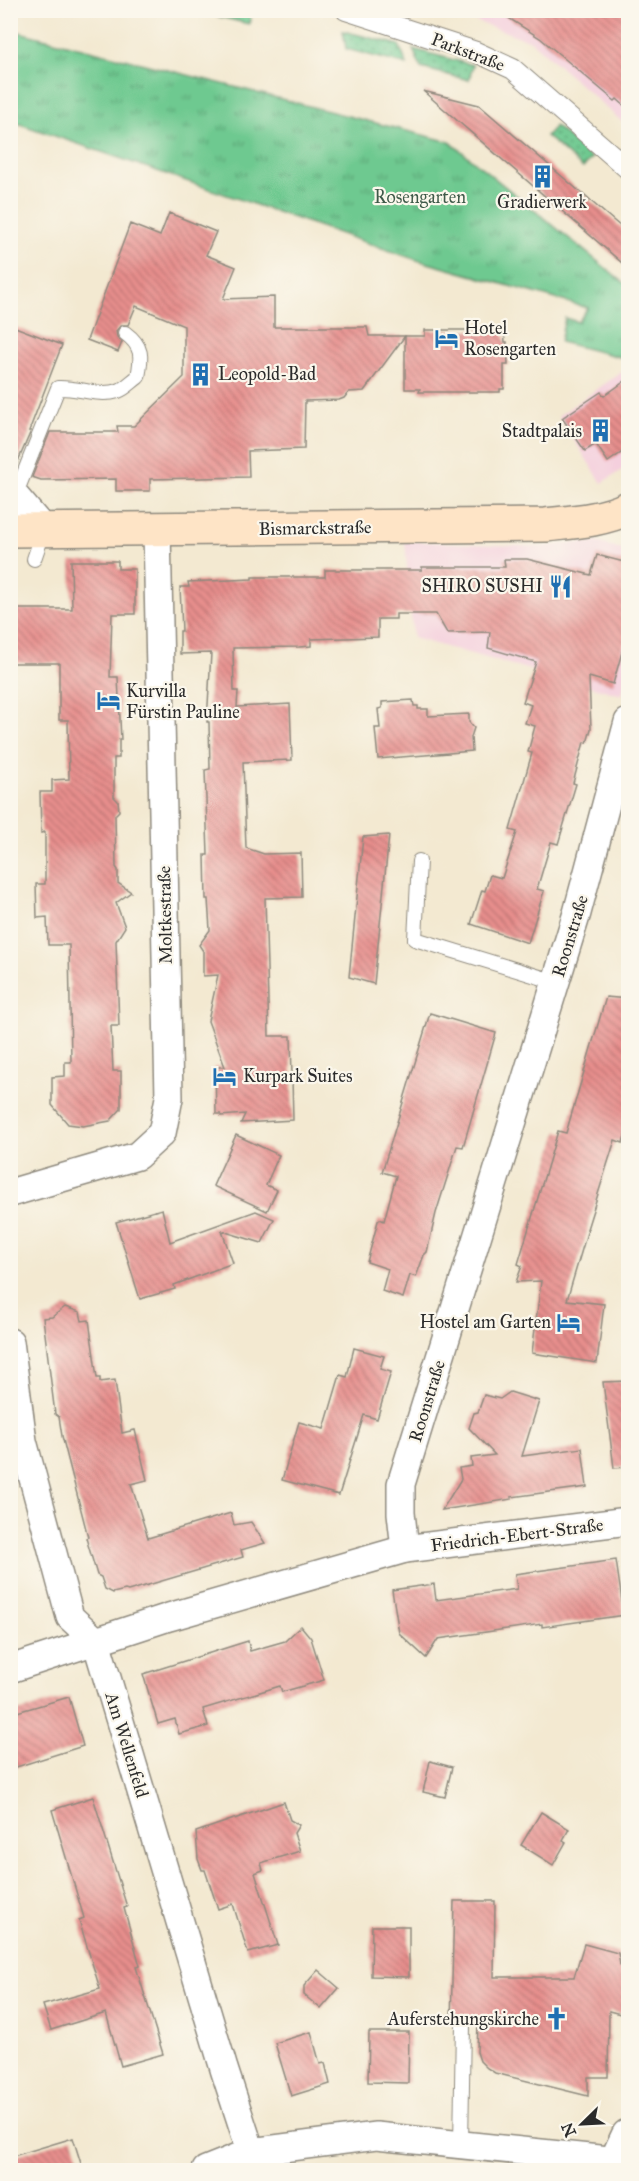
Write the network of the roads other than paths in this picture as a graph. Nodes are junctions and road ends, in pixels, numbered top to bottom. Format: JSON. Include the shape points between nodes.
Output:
{"nodes":[{"id":1,"x":356,"y":12,"type":"edge"},
{"id":2,"x":628,"y":169,"type":"edge"},
{"id":3,"x":125,"y":333,"type":"dead end"},
{"id":4,"x":13,"y":495,"type":"edge"},
{"id":5,"x":624,"y":510,"type":"edge"},
{"id":6,"x":10,"y":530,"type":"edge"},
{"id":7,"x":157,"y":531,"type":"junction"},
{"id":8,"x":39,"y":545,"type":"junction"},
{"id":9,"x":628,"y":722,"type":"edge"},
{"id":10,"x":419,"y":861,"type":"dead end"},
{"id":11,"x":556,"y":982,"type":"junction"},
{"id":12,"x":10,"y":1193,"type":"edge"},
{"id":13,"x":10,"y":1342,"type":"edge"},
{"id":14,"x":628,"y":1521,"type":"edge"},
{"id":15,"x":405,"y":1549,"type":"junction"},
{"id":16,"x":96,"y":1641,"type":"junction"},
{"id":17,"x":10,"y":1669,"type":"edge"},
{"id":18,"x":463,"y":2024,"type":"dead end"},
{"id":19,"x":461,"y":2145,"type":"junction"},
{"id":20,"x":251,"y":2152,"type":"junction"},
{"id":21,"x":621,"y":2157,"type":"edge"},
{"id":22,"x":206,"y":2170,"type":"edge"}],
"edges":[{"from":1,"to":2,"type":"street","name":"Parkstraße","via":[[476,52],[513,69]]},
{"from":3,"to":4,"type":"lane","via":[[135,340],[142,358],[138,377],[119,391],[96,393],[58,388]]},
{"from":4,"to":8,"type":"street"},
{"from":5,"to":7,"type":"main road","name":"Bismarckstraße","via":[[578,522],[546,525]]},
{"from":6,"to":8,"type":"main road","name":"Bismarckstraße"},
{"from":7,"to":8,"type":"main road","name":"Bismarckstraße"},
{"from":7,"to":12,"type":"street","name":"Moltkestraße","via":[[169,1098],[162,1133],[137,1156]]},
{"from":9,"to":11,"type":"street","name":"Roonstraße"},
{"from":10,"to":11,"type":"lane","via":[[415,939]]},
{"from":11,"to":15,"type":"street","name":"Roonstraße","via":[[401,1484]]},
{"from":13,"to":16,"type":"street","via":[[23,1441],[70,1617]]},
{"from":14,"to":15,"type":"street","name":"Friedrich-Ebert-Straße"},
{"from":15,"to":16,"type":"street"},
{"from":16,"to":17,"type":"street"},
{"from":16,"to":20,"type":"street","name":"Am Wellenfeld"},
{"from":18,"to":19,"type":"lane"},
{"from":19,"to":20,"type":"street","via":[[375,2136]]},
{"from":19,"to":21,"type":"street"},
{"from":20,"to":22,"type":"street"}]}
